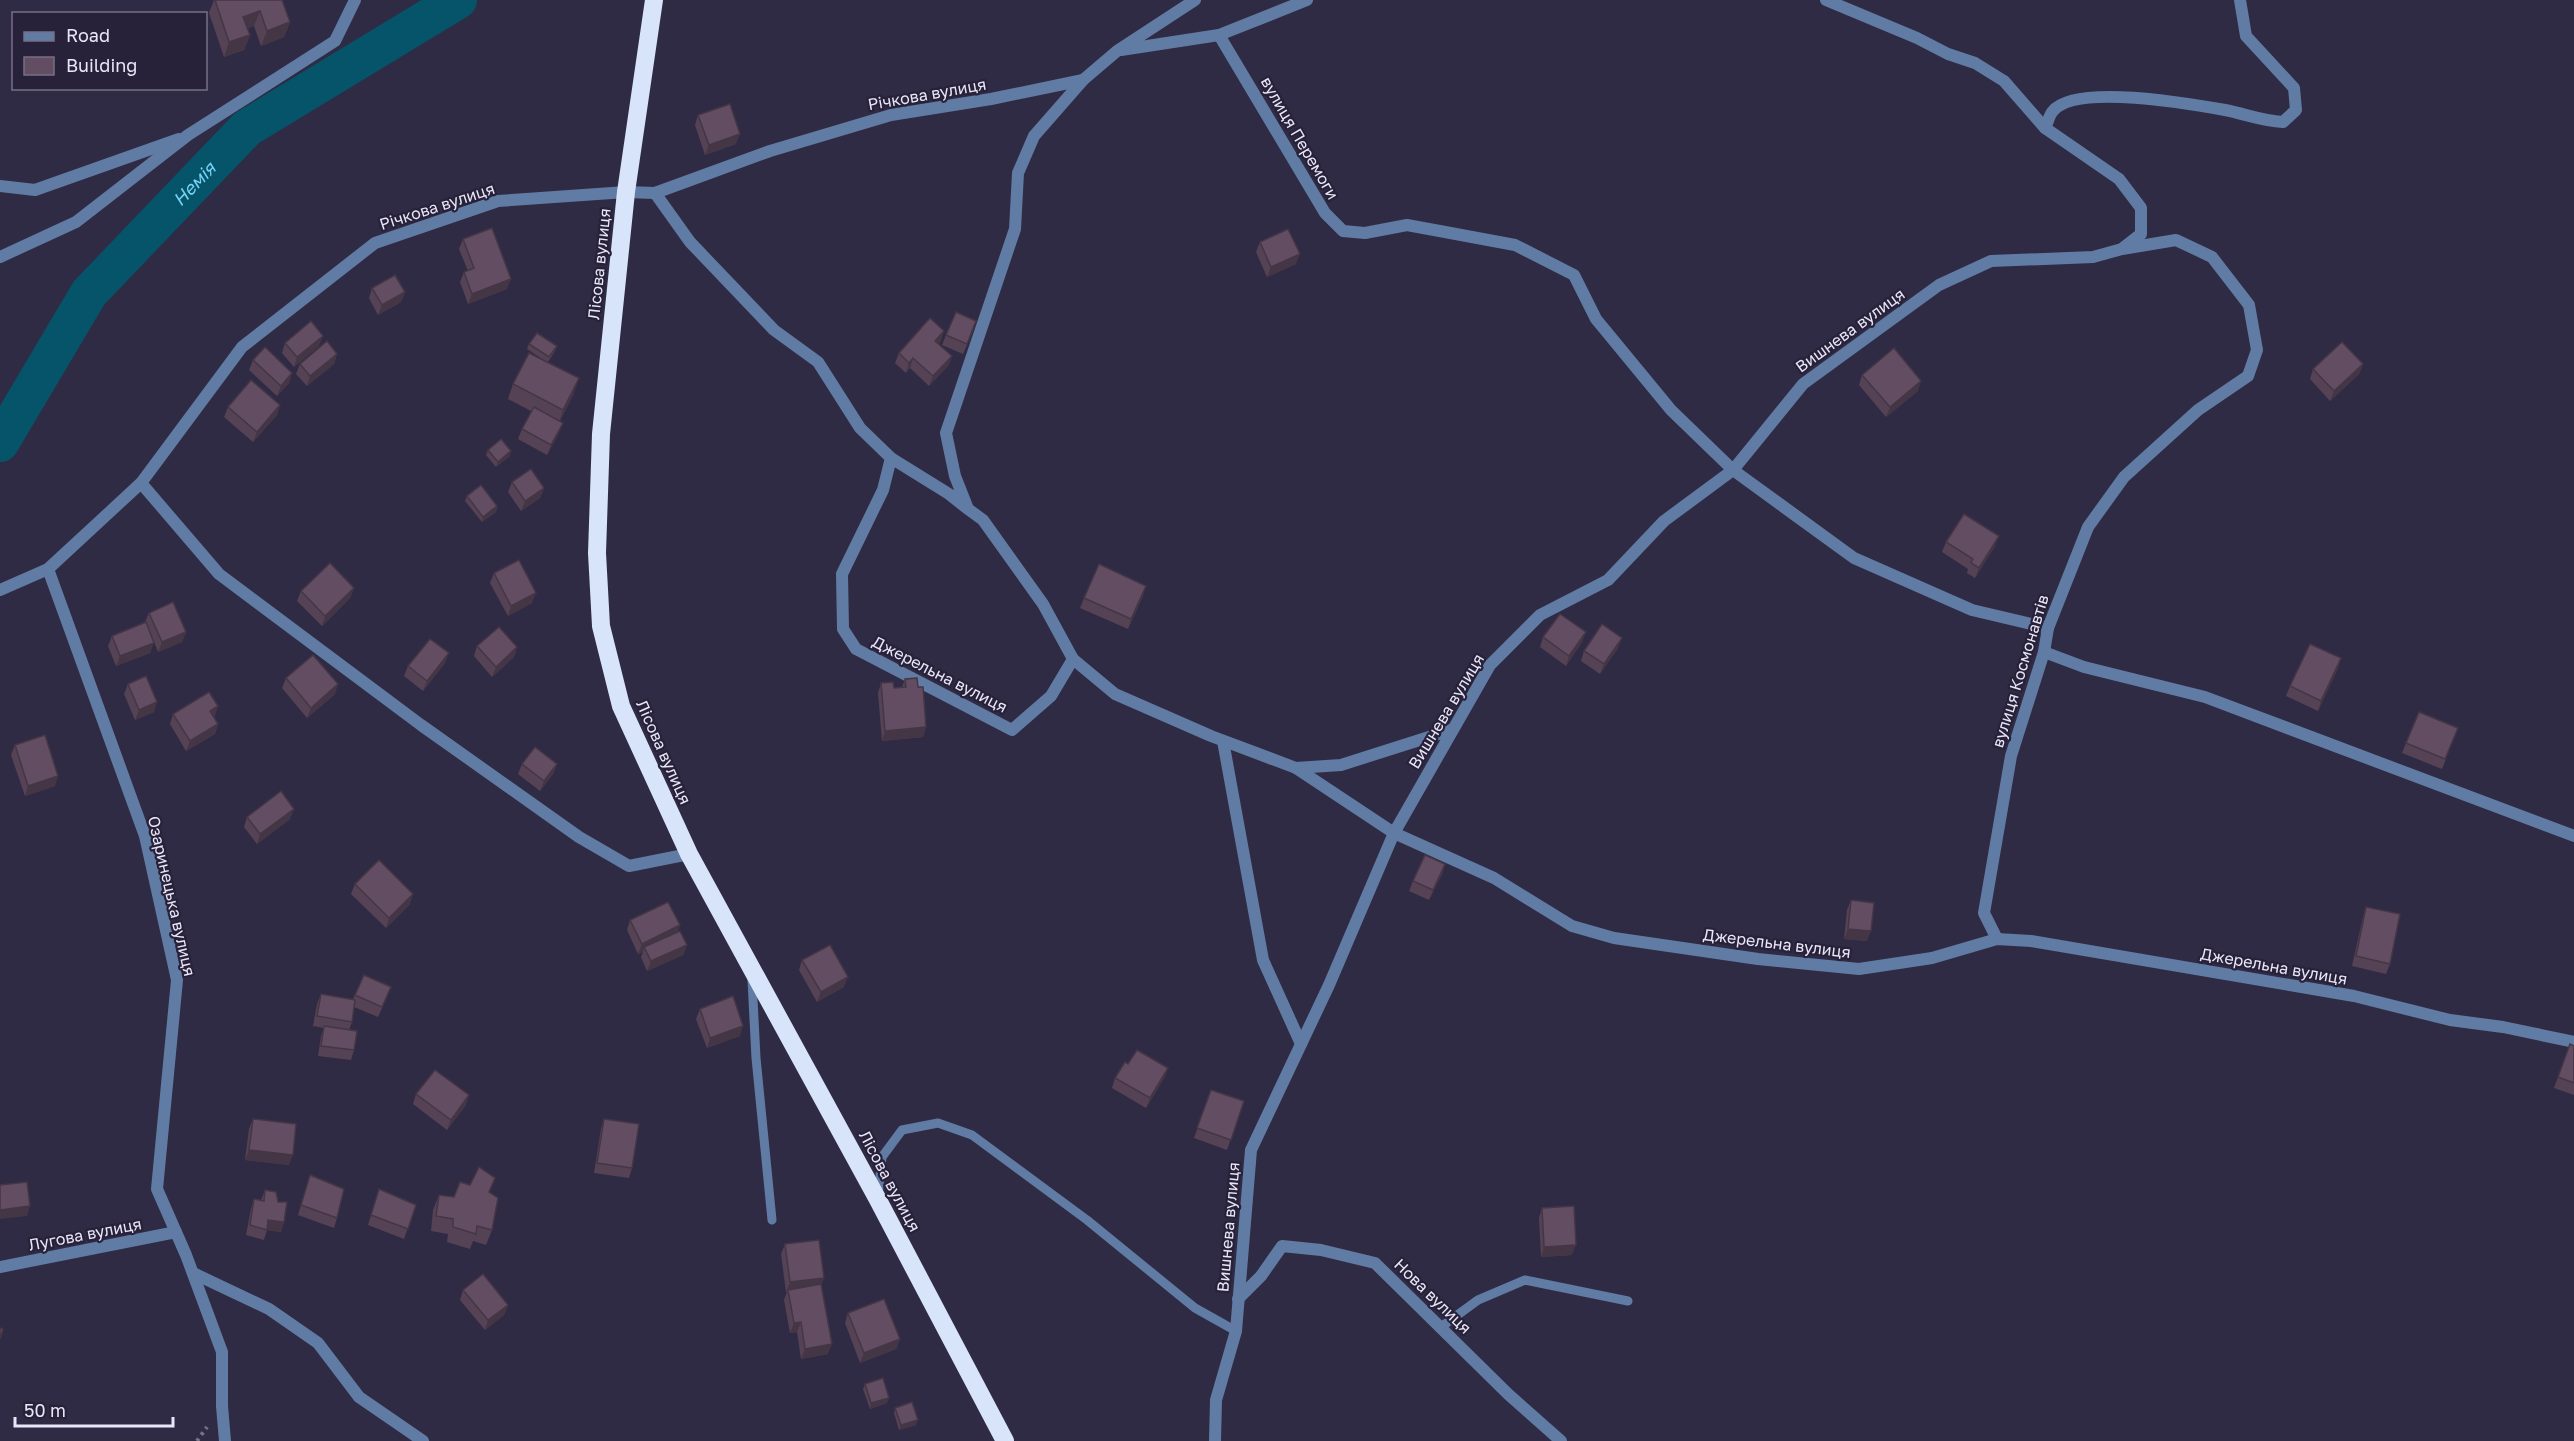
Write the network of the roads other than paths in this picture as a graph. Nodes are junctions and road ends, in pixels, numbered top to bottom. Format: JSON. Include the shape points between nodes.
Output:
{"nodes":[{"id":1,"x":355,"y":0,"type":"edge"},
{"id":2,"x":1196,"y":0,"type":"edge"},
{"id":3,"x":1307,"y":0,"type":"edge"},
{"id":4,"x":1826,"y":0,"type":"edge"},
{"id":5,"x":2240,"y":0,"type":"edge"},
{"id":6,"x":654,"y":1,"type":"edge"},
{"id":7,"x":1219,"y":35,"type":"junction"},
{"id":8,"x":1117,"y":51,"type":"junction"},
{"id":9,"x":1083,"y":80,"type":"junction"},
{"id":10,"x":2046,"y":128,"type":"junction"},
{"id":11,"x":188,"y":135,"type":"junction"},
{"id":12,"x":0,"y":186,"type":"edge"},
{"id":13,"x":626,"y":192,"type":"junction"},
{"id":14,"x":654,"y":193,"type":"junction"},
{"id":15,"x":2122,"y":249,"type":"junction"},
{"id":16,"x":0,"y":257,"type":"edge"},
{"id":17,"x":2249,"y":305,"type":"joint"},
{"id":18,"x":982,"y":332,"type":"joint"},
{"id":19,"x":891,"y":458,"type":"junction"},
{"id":20,"x":1733,"y":470,"type":"junction"},
{"id":21,"x":141,"y":483,"type":"junction"},
{"id":22,"x":968,"y":509,"type":"junction"},
{"id":23,"x":48,"y":569,"type":"junction"},
{"id":24,"x":0,"y":590,"type":"edge"},
{"id":25,"x":2048,"y":628,"type":"junction"},
{"id":26,"x":2044,"y":652,"type":"junction"},
{"id":27,"x":1073,"y":659,"type":"junction"},
{"id":28,"x":1451,"y":730,"type":"junction"},
{"id":29,"x":1223,"y":741,"type":"junction"},
{"id":30,"x":1296,"y":768,"type":"junction"},
{"id":31,"x":1394,"y":833,"type":"junction"},
{"id":32,"x":2574,"y":836,"type":"edge"},
{"id":33,"x":689,"y":854,"type":"junction"},
{"id":34,"x":1997,"y":939,"type":"junction"},
{"id":35,"x":752,"y":970,"type":"junction"},
{"id":36,"x":2574,"y":1042,"type":"edge"},
{"id":37,"x":1301,"y":1044,"type":"junction"},
{"id":38,"x":878,"y":1198,"type":"junction"},
{"id":39,"x":772,"y":1220,"type":"dead end"},
{"id":40,"x":176,"y":1232,"type":"junction"},
{"id":41,"x":0,"y":1268,"type":"edge"},
{"id":42,"x":193,"y":1273,"type":"junction"},
{"id":43,"x":1238,"y":1299,"type":"junction"},
{"id":44,"x":1628,"y":1301,"type":"dead end"},
{"id":45,"x":1441,"y":1327,"type":"junction"},
{"id":46,"x":1236,"y":1331,"type":"junction"},
{"id":47,"x":225,"y":1441,"type":"edge"},
{"id":48,"x":423,"y":1441,"type":"edge"},
{"id":49,"x":1005,"y":1441,"type":"edge"},
{"id":50,"x":1215,"y":1441,"type":"edge"},
{"id":51,"x":1561,"y":1441,"type":"edge"}],
"edges":[{"from":1,"to":11,"type":"street","via":[[335,41]]},
{"from":2,"to":8,"type":"street","name":"Річкова вулиця"},
{"from":3,"to":7,"type":"street"},
{"from":4,"to":10,"type":"street","via":[[1975,63],[2004,81]]},
{"from":5,"to":10,"type":"street","via":[[2246,36],[2294,88],[2296,110],[2283,122],[2130,96],[2069,101],[2053,110]]},
{"from":6,"to":13,"type":"highway","name":"Лісова вулиця"},
{"from":7,"to":8,"type":"street"},
{"from":7,"to":20,"type":"street","name":"вулиця Перемоги","via":[[1325,213],[1342,231],[1365,233],[1407,225],[1515,245],[1574,275],[1596,318],[1671,410]]},
{"from":8,"to":9,"type":"street","name":"Річкова вулиця"},
{"from":9,"to":14,"type":"street","name":"Річкова вулиця","via":[[891,115],[770,151]]},
{"from":9,"to":18,"type":"street","name":"Річкова вулиця","via":[[1034,136],[1018,173],[1015,229]]},
{"from":10,"to":15,"type":"street","via":[[2119,179],[2140,208],[2141,234]]},
{"from":11,"to":12,"type":"street","via":[[35,190]]},
{"from":11,"to":16,"type":"street","via":[[76,222]]},
{"from":13,"to":14,"type":"street","name":"Річкова вулиця"},
{"from":13,"to":21,"type":"street","name":"Річкова вулиця","via":[[498,201],[375,243],[242,347]]},
{"from":13,"to":33,"type":"highway","name":"Лісова вулиця","via":[[601,434],[597,553],[601,626],[621,706]]},
{"from":14,"to":19,"type":"street","name":"Джерельна вулиця","via":[[690,242],[774,330],[818,362],[860,428]]},
{"from":15,"to":17,"type":"street","name":"Вишнева вулиця","via":[[2176,240],[2212,257]]},
{"from":15,"to":20,"type":"street","name":"Вишнева вулиця","via":[[2093,257],[1991,261],[1939,285],[1803,384]]},
{"from":17,"to":25,"type":"street","name":"вулиця Космонавтів","via":[[2257,350],[2248,376],[2198,410],[2124,477],[2088,527]]},
{"from":18,"to":22,"type":"street","name":"Джерельна вулиця","via":[[946,433],[955,476]]},
{"from":19,"to":22,"type":"street","name":"Джерельна вулиця"},
{"from":19,"to":27,"type":"street","name":"Джерельна вулиця","via":[[883,490],[842,574],[843,629],[856,650],[1012,730],[1051,696]]},
{"from":20,"to":25,"type":"street","via":[[1854,558],[1972,610]]},
{"from":20,"to":28,"type":"street","name":"Вишнева вулиця","via":[[1664,521],[1608,580],[1540,615],[1490,665]]},
{"from":21,"to":23,"type":"street","name":"Річкова вулиця"},
{"from":21,"to":33,"type":"street","via":[[219,574],[579,837],[628,866]]},
{"from":22,"to":27,"type":"street","name":"Джерельна вулиця","via":[[983,520],[1043,604]]},
{"from":23,"to":24,"type":"street","name":"Річкова вулиця"},
{"from":23,"to":40,"type":"street","name":"Озаринецька вулиця","via":[[145,836],[177,980],[157,1190]]},
{"from":25,"to":26,"type":"street","name":"вулиця Космонавтів"},
{"from":26,"to":32,"type":"street","via":[[2084,667],[2205,697]]},
{"from":26,"to":34,"type":"street","name":"вулиця Космонавтів","via":[[2011,756],[1985,899],[1984,913]]},
{"from":27,"to":29,"type":"street","name":"Джерельна вулиця","via":[[1115,694]]},
{"from":28,"to":30,"type":"street","name":"Джерельна вулиця","via":[[1341,765]]},
{"from":28,"to":31,"type":"street","name":"Вишнева вулиця"},
{"from":29,"to":30,"type":"street","name":"Джерельна вулиця"},
{"from":29,"to":37,"type":"street","via":[[1263,960]]},
{"from":30,"to":31,"type":"street","name":"Джерельна вулиця"},
{"from":31,"to":34,"type":"street","name":"Джерельна вулиця","via":[[1494,878],[1572,926],[1614,938],[1858,969],[1932,958]]},
{"from":31,"to":37,"type":"street","name":"Вишнева вулиця"},
{"from":33,"to":35,"type":"highway","name":"Лісова вулиця"},
{"from":34,"to":36,"type":"street","name":"Джерельна вулиця","via":[[2031,941],[2354,996],[2450,1020]]},
{"from":35,"to":38,"type":"highway","name":"Лісова вулиця"},
{"from":35,"to":39,"type":"lane","via":[[756,1058]]},
{"from":37,"to":43,"type":"street","name":"Вишнева вулиця","via":[[1251,1150]]},
{"from":38,"to":46,"type":"lane","via":[[882,1157],[902,1130],[938,1124],[972,1135],[1088,1220],[1195,1308]]},
{"from":38,"to":49,"type":"highway","name":"Лісова вулиця"},
{"from":40,"to":41,"type":"street","name":"Лугова вулиця"},
{"from":40,"to":42,"type":"street","name":"Озаринецька вулиця"},
{"from":42,"to":47,"type":"street","name":"Озаринецька вулиця","via":[[222,1353]]},
{"from":42,"to":48,"type":"street","via":[[268,1309],[318,1343],[360,1397]]},
{"from":43,"to":45,"type":"street","name":"Нова вулиця","via":[[1261,1276],[1282,1246],[1321,1250],[1375,1263]]},
{"from":43,"to":46,"type":"street","name":"Вишнева вулиця"},
{"from":44,"to":45,"type":"lane","via":[[1525,1280],[1478,1300]]},
{"from":45,"to":51,"type":"street","name":"Нова вулиця"},
{"from":46,"to":50,"type":"street","name":"Вишнева вулиця","via":[[1216,1400]]}]}
